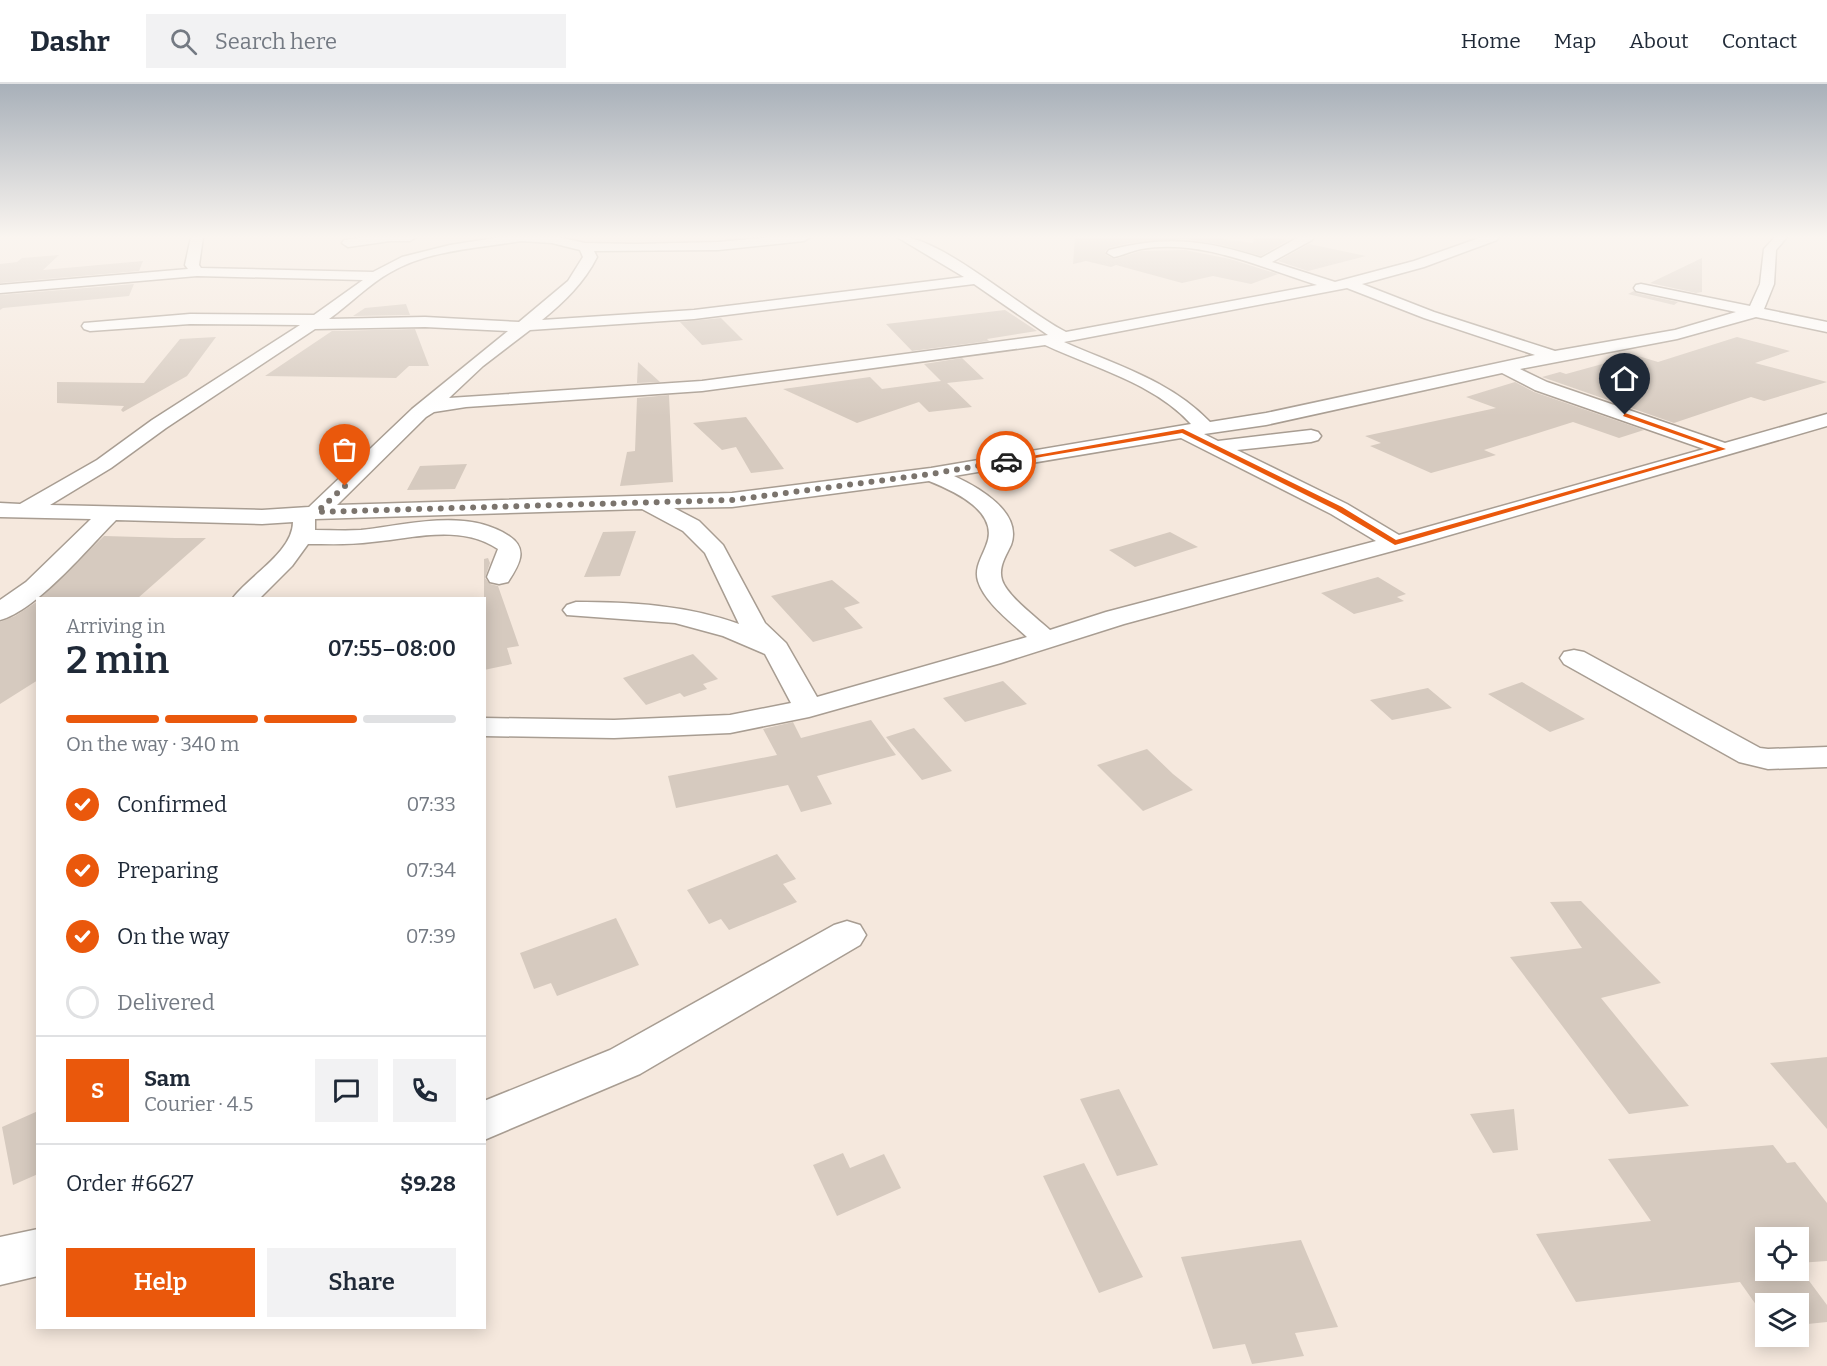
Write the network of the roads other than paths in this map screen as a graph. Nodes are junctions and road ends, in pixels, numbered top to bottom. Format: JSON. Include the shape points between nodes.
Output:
{"nodes":[{"id":1,"x":347,"y":297,"type":"edge"},
{"id":2,"x":557,"y":297,"type":"edge"},
{"id":3,"x":840,"y":297,"type":"edge"},
{"id":4,"x":1002,"y":297,"type":"edge"},
{"id":5,"x":1268,"y":297,"type":"edge"},
{"id":6,"x":1377,"y":297,"type":"edge"},
{"id":7,"x":1683,"y":297,"type":"edge"},
{"id":8,"x":1762,"y":297,"type":"edge"},
{"id":9,"x":1755,"y":312,"type":"junction"},
{"id":10,"x":314,"y":322,"type":"junction"},
{"id":11,"x":90,"y":326,"type":"dead end"},
{"id":12,"x":523,"y":326,"type":"junction"},
{"id":13,"x":1827,"y":327,"type":"edge"},
{"id":14,"x":1055,"y":331,"type":"junction"},
{"id":15,"x":1554,"y":356,"type":"junction"},
{"id":16,"x":1504,"y":367,"type":"junction"},
{"id":17,"x":429,"y":407,"type":"junction"},
{"id":18,"x":1820,"y":425,"type":"edge"},
{"id":19,"x":1204,"y":428,"type":"junction"},
{"id":20,"x":1183,"y":431,"type":"junction"},
{"id":21,"x":1311,"y":436,"type":"dead end"},
{"id":22,"x":1215,"y":447,"type":"junction"},
{"id":23,"x":1723,"y":449,"type":"junction"},
{"id":24,"x":931,"y":474,"type":"junction"},
{"id":25,"x":649,"y":504,"type":"junction"},
{"id":26,"x":0,"y":510,"type":"edge"},
{"id":27,"x":25,"y":511,"type":"junction"},
{"id":28,"x":110,"y":513,"type":"junction"},
{"id":29,"x":307,"y":521,"type":"junction"},
{"id":30,"x":0,"y":527,"type":"edge"},
{"id":31,"x":1395,"y":542,"type":"junction"},
{"id":32,"x":499,"y":577,"type":"dead end"},
{"id":33,"x":247,"y":597,"type":"edge"},
{"id":34,"x":576,"y":610,"type":"dead end"},
{"id":35,"x":0,"y":612,"type":"edge"},
{"id":36,"x":1043,"y":638,"type":"junction"},
{"id":37,"x":776,"y":649,"type":"junction"},
{"id":38,"x":1574,"y":658,"type":"dead end"},
{"id":39,"x":809,"y":708,"type":"junction"},
{"id":40,"x":486,"y":728,"type":"edge"},
{"id":41,"x":1827,"y":756,"type":"edge"},
{"id":42,"x":847,"y":935,"type":"dead end"},
{"id":43,"x":486,"y":1120,"type":"edge"},
{"id":44,"x":36,"y":1252,"type":"edge"},
{"id":45,"x":0,"y":1261,"type":"edge"}],
"edges":[{"from":1,"to":10,"type":"street"},
{"from":2,"to":12,"type":"street"},
{"from":3,"to":12,"type":"street"},
{"from":4,"to":14,"type":"street"},
{"from":5,"to":14,"type":"street"},
{"from":6,"to":15,"type":"street"},
{"from":7,"to":9,"type":"street"},
{"from":8,"to":9,"type":"street"},
{"from":9,"to":13,"type":"street"},
{"from":9,"to":15,"type":"street","via":[[1677,334]]},
{"from":10,"to":11,"type":"street","via":[[190,319]]},
{"from":10,"to":12,"type":"street"},
{"from":10,"to":27,"type":"street","via":[[104,464]]},
{"from":12,"to":17,"type":"street"},
{"from":14,"to":17,"type":"street","via":[[702,386],[466,401]]},
{"from":14,"to":19,"type":"street","via":[[1176,400]]},
{"from":15,"to":16,"type":"street"},
{"from":16,"to":19,"type":"street"},
{"from":16,"to":23,"type":"street","via":[[1541,386]]},
{"from":17,"to":29,"type":"street"},
{"from":18,"to":23,"type":"street"},
{"from":19,"to":20,"type":"street"},
{"from":20,"to":22,"type":"street"},
{"from":20,"to":24,"type":"street"},
{"from":21,"to":22,"type":"street"},
{"from":22,"to":31,"type":"street","via":[[1339,509]]},
{"from":23,"to":31,"type":"street"},
{"from":24,"to":25,"type":"street","via":[[732,500]]},
{"from":24,"to":36,"type":"street","via":[[967,490],[1000,524],[1002,535],[988,567],[990,584]]},
{"from":25,"to":29,"type":"street"},
{"from":25,"to":37,"type":"street","via":[[692,526],[715,550],[754,627]]},
{"from":26,"to":27,"type":"street"},
{"from":27,"to":28,"type":"street"},
{"from":27,"to":30,"type":"street"},
{"from":28,"to":29,"type":"street"},
{"from":28,"to":35,"type":"street","via":[[35,587]]},
{"from":29,"to":32,"type":"street","via":[[356,537],[467,529],[490,534],[510,547]]},
{"from":29,"to":33,"type":"street","via":[[271,574]]},
{"from":31,"to":36,"type":"street"},
{"from":34,"to":37,"type":"street","via":[[639,612],[695,620]]},
{"from":36,"to":39,"type":"street","via":[[991,657]]},
{"from":37,"to":39,"type":"street"},
{"from":38,"to":41,"type":"street","via":[[1750,755],[1768,759]]},
{"from":39,"to":40,"type":"street","via":[[730,724],[614,729]]},
{"from":42,"to":43,"type":"street","via":[[625,1062]]},
{"from":44,"to":45,"type":"street"}]}
